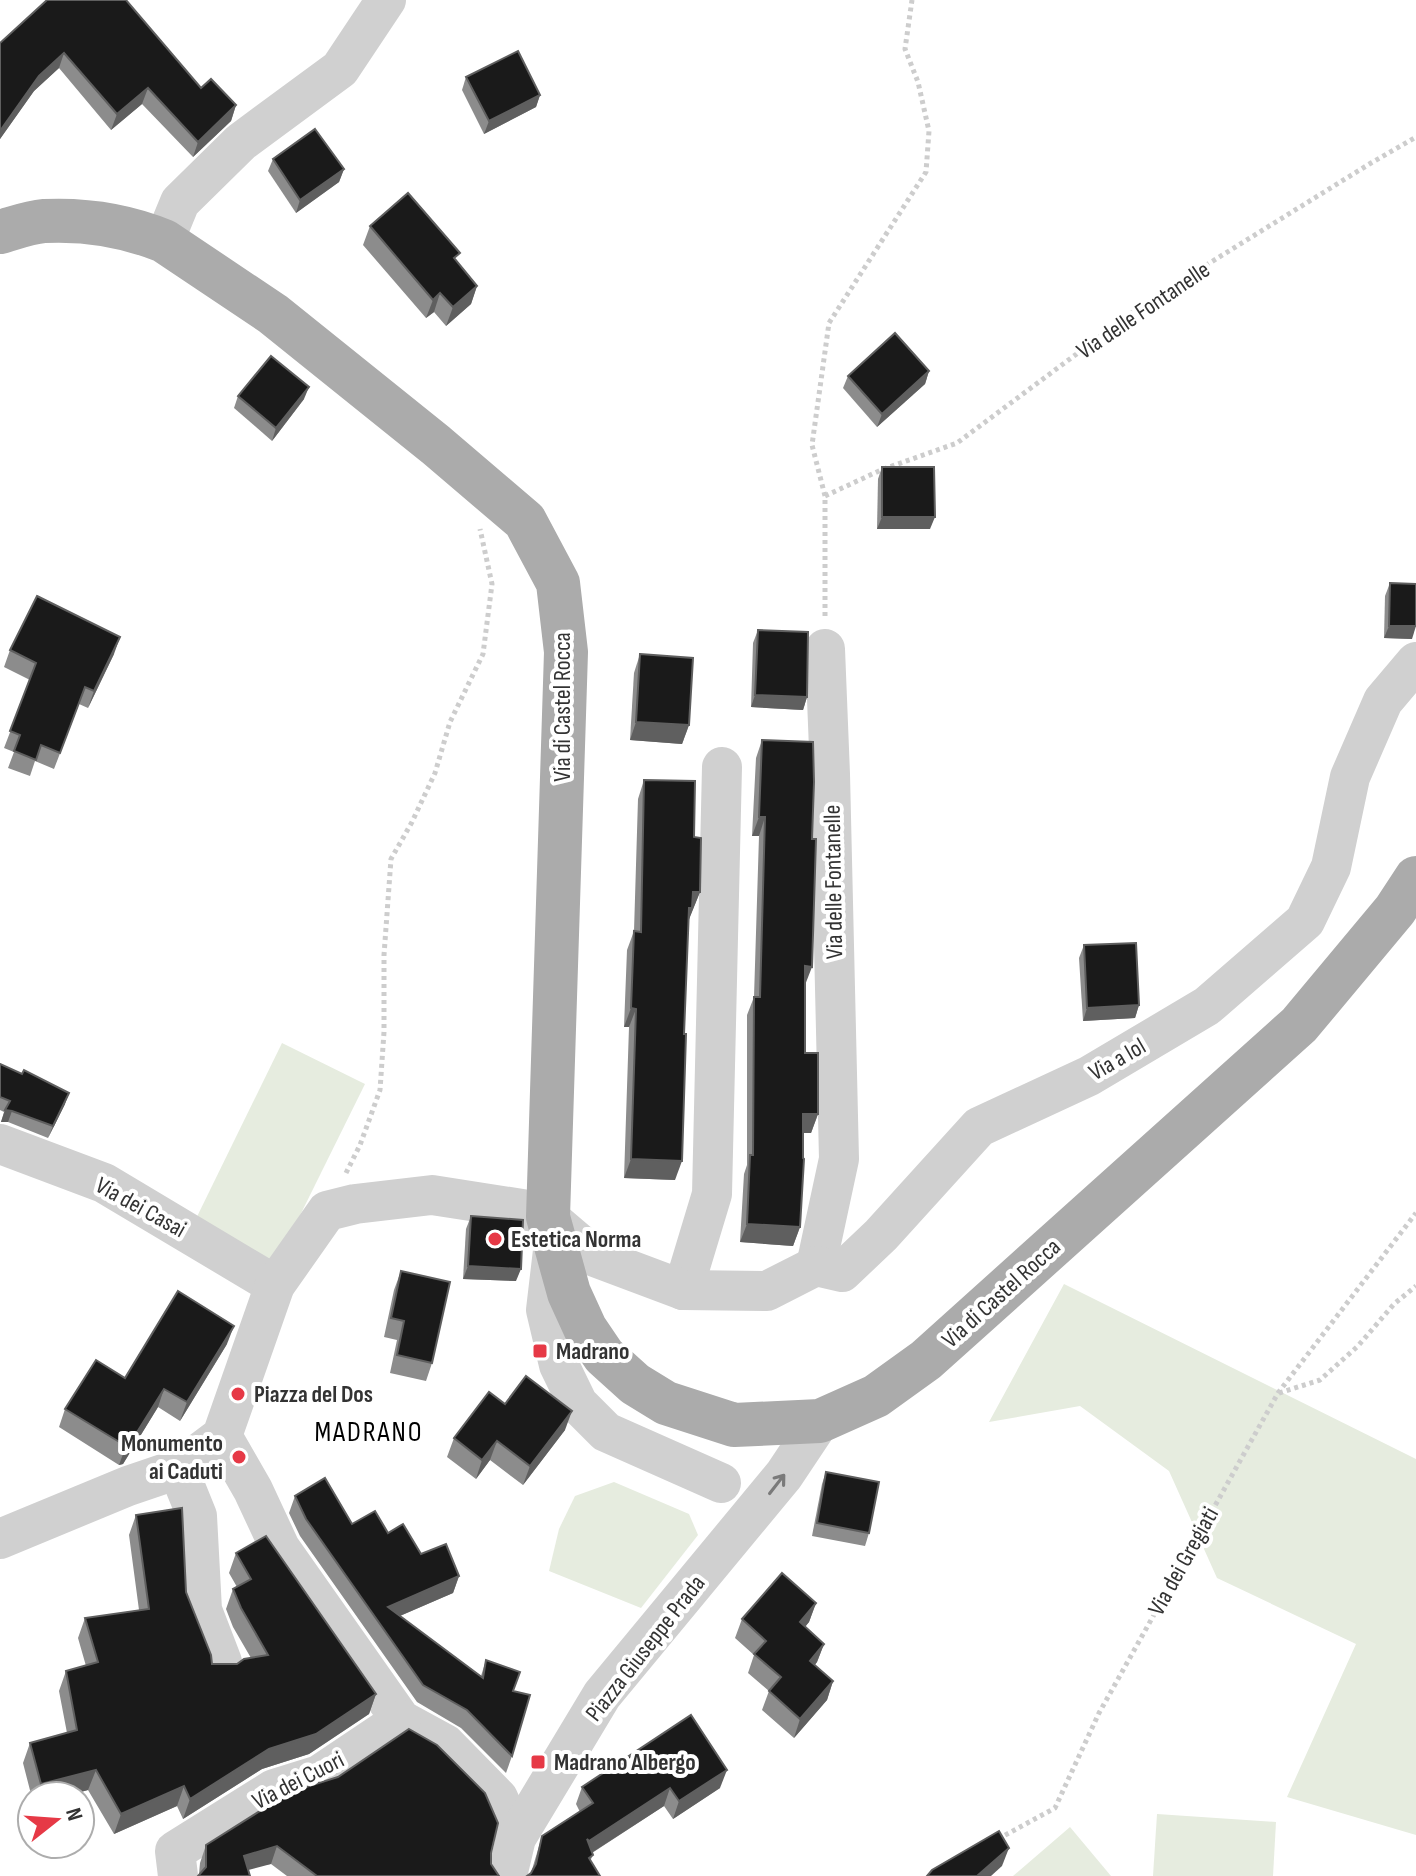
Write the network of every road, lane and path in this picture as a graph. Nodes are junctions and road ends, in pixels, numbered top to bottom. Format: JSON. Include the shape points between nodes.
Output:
{"nodes":[{"id":1,"x":386,"y":0,"type":"edge"},
{"id":2,"x":912,"y":0,"type":"edge"},
{"id":3,"x":1416,"y":137,"type":"edge"},
{"id":4,"x":0,"y":232,"type":"edge"},
{"id":5,"x":164,"y":241,"type":"junction"},
{"id":6,"x":825,"y":496,"type":"junction"},
{"id":7,"x":473,"y":517,"type":"dead end"},
{"id":8,"x":825,"y":649,"type":"joint"},
{"id":9,"x":1416,"y":662,"type":"edge"},
{"id":10,"x":722,"y":767,"type":"dead end"},
{"id":11,"x":1416,"y":878,"type":"edge"},
{"id":12,"x":0,"y":1144,"type":"edge"},
{"id":13,"x":327,"y":1211,"type":"junction"},
{"id":14,"x":1416,"y":1213,"type":"edge"},
{"id":15,"x":551,"y":1228,"type":"junction"},
{"id":16,"x":816,"y":1266,"type":"junction"},
{"id":17,"x":275,"y":1285,"type":"junction"},
{"id":18,"x":1416,"y":1286,"type":"edge"},
{"id":19,"x":683,"y":1290,"type":"junction"},
{"id":20,"x":1278,"y":1393,"type":"junction"},
{"id":21,"x":820,"y":1421,"type":"junction"},
{"id":22,"x":734,"y":1425,"type":"junction"},
{"id":23,"x":222,"y":1436,"type":"junction"},
{"id":24,"x":178,"y":1469,"type":"junction"},
{"id":25,"x":721,"y":1483,"type":"junction"},
{"id":26,"x":0,"y":1539,"type":"edge"},
{"id":27,"x":729,"y":1543,"type":"junction"},
{"id":28,"x":222,"y":1662,"type":"edge"},
{"id":29,"x":401,"y":1720,"type":"junction"},
{"id":30,"x":516,"y":1838,"type":"junction"},
{"id":31,"x":997,"y":1840,"type":"edge"},
{"id":32,"x":178,"y":1876,"type":"edge"},
{"id":33,"x":507,"y":1876,"type":"edge"}],
"edges":[{"from":1,"to":5,"type":"street","via":[[340,69],[241,142],[180,202]]},
{"from":2,"to":6,"type":"path","via":[[905,49],[929,131],[926,172],[829,323],[812,445]]},
{"from":3,"to":6,"type":"path","name":"Via delle Fontanelle","via":[[1145,303],[957,443]]},
{"from":4,"to":5,"type":"main road","name":"Via di Castel Rocca","via":[[42,221],[110,223]]},
{"from":5,"to":15,"type":"main road","name":"Via di Castel Rocca","via":[[273,314],[525,521],[558,583],[566,652]]},
{"from":6,"to":8,"type":"path"},
{"from":7,"to":13,"type":"path","via":[[481,530],[492,584],[483,654],[450,722],[435,773],[391,859],[380,1090]]},
{"from":8,"to":16,"type":"street","name":"Via delle Fontanelle","via":[[839,1159]]},
{"from":9,"to":16,"type":"street","name":"Via a Iol","via":[[1383,701],[1350,777],[1331,867],[1305,921],[1207,1006],[1089,1076],[979,1127],[842,1272]]},
{"from":10,"to":19,"type":"street","via":[[712,1194]]},
{"from":11,"to":21,"type":"main road","name":"Via di Castel Rocca","via":[[1299,1025],[926,1360],[876,1396]]},
{"from":12,"to":17,"type":"street","name":"Via dei Casai","via":[[104,1183]]},
{"from":13,"to":15,"type":"street","via":[[432,1195],[522,1209]]},
{"from":13,"to":17,"type":"street"},
{"from":14,"to":20,"type":"path","name":"Via dei Gregiati"},
{"from":15,"to":19,"type":"street","name":"Via a Iol","via":[[595,1257]]},
{"from":15,"to":22,"type":"main road","name":"Via di Castel Rocca","via":[[569,1293],[604,1356],[666,1403]]},
{"from":15,"to":25,"type":"street","name":"Via di Castel Rocca","via":[[546,1310],[559,1365],[578,1404],[606,1432]]},
{"from":16,"to":19,"type":"street","name":"Via a Iol","via":[[767,1291]]},
{"from":17,"to":23,"type":"street"},
{"from":18,"to":20,"type":"path","via":[[1320,1380]]},
{"from":20,"to":31,"type":"path","name":"Via dei Gregiati","via":[[1099,1713],[1055,1808]]},
{"from":21,"to":22,"type":"main road","name":"Via di Castel Rocca"},
{"from":27,"to":21,"type":"street","name":"Piazza Giuseppe Prada","one_way":true},
{"from":22,"to":25,"type":"street"},
{"from":23,"to":24,"type":"street"},
{"from":23,"to":29,"type":"street","via":[[280,1548]]},
{"from":24,"to":26,"type":"street"},
{"from":24,"to":28,"type":"street","via":[[197,1516],[202,1610]]},
{"from":25,"to":27,"type":"street"},
{"from":27,"to":30,"type":"street","name":"Piazza Giuseppe Prada","via":[[602,1695]]},
{"from":29,"to":30,"type":"street","via":[[445,1744],[498,1798]]},
{"from":29,"to":32,"type":"street","name":"Via dei Cuori","via":[[319,1775],[274,1789],[175,1851]]},
{"from":30,"to":33,"type":"street","name":"Piazza Giuseppe Prada"}]}
